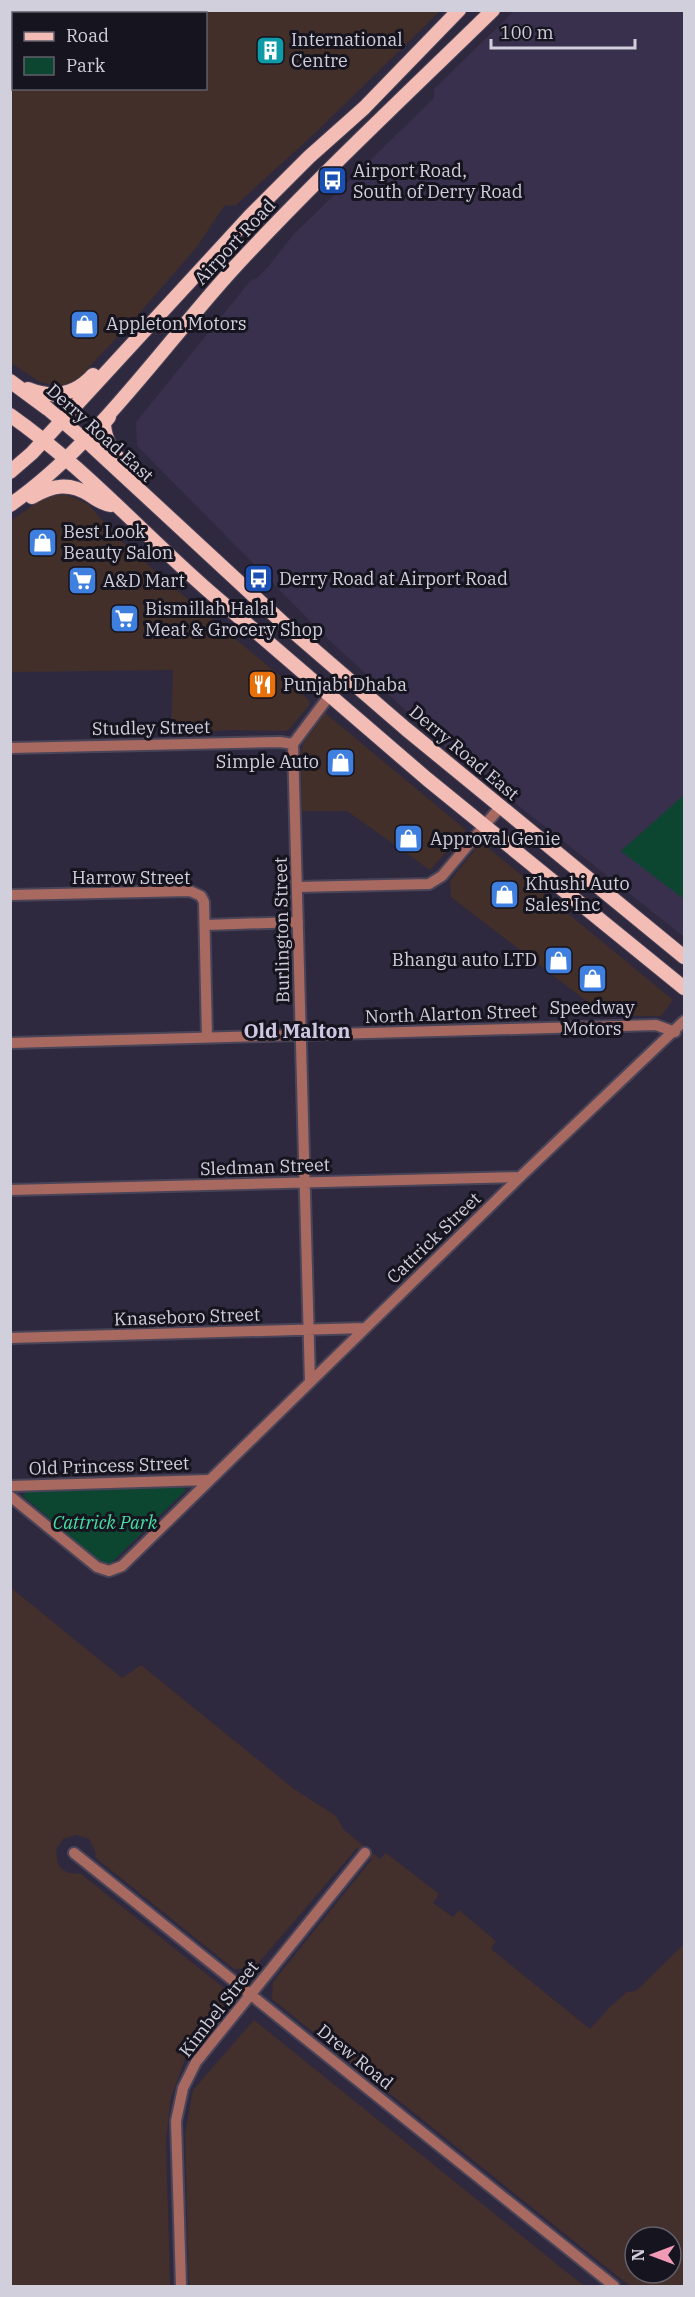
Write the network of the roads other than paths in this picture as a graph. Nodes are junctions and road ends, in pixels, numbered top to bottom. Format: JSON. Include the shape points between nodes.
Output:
{"nodes":[{"id":1,"x":459,"y":10,"type":"edge"},
{"id":2,"x":493,"y":10,"type":"edge"},
{"id":3,"x":131,"y":344,"type":"junction"},
{"id":4,"x":152,"y":362,"type":"junction"},
{"id":5,"x":10,"y":379,"type":"edge"},
{"id":6,"x":10,"y":415,"type":"edge"},
{"id":7,"x":62,"y":421,"type":"junction"},
{"id":8,"x":84,"y":439,"type":"junction"},
{"id":9,"x":44,"y":441,"type":"junction"},
{"id":10,"x":64,"y":459,"type":"junction"},
{"id":11,"x":10,"y":472,"type":"edge"},
{"id":12,"x":148,"y":500,"type":"junction"},
{"id":13,"x":14,"y":503,"type":"edge"},
{"id":14,"x":117,"y":505,"type":"junction"},
{"id":15,"x":345,"y":675,"type":"junction"},
{"id":16,"x":330,"y":696,"type":"junction"},
{"id":17,"x":293,"y":744,"type":"junction"},
{"id":18,"x":10,"y":748,"type":"edge"},
{"id":19,"x":501,"y":806,"type":"junction"},
{"id":20,"x":484,"y":826,"type":"junction"},
{"id":21,"x":297,"y":887,"type":"junction"},
{"id":22,"x":10,"y":895,"type":"edge"},
{"id":23,"x":298,"y":922,"type":"junction"},
{"id":24,"x":206,"y":925,"type":"junction"},
{"id":25,"x":684,"y":957,"type":"edge"},
{"id":26,"x":684,"y":988,"type":"edge"},
{"id":27,"x":684,"y":1022,"type":"edge"},
{"id":28,"x":675,"y":1032,"type":"junction"},
{"id":29,"x":301,"y":1035,"type":"junction"},
{"id":30,"x":207,"y":1037,"type":"junction"},
{"id":31,"x":10,"y":1042,"type":"edge"},
{"id":32,"x":520,"y":1177,"type":"junction"},
{"id":33,"x":305,"y":1182,"type":"junction"},
{"id":34,"x":10,"y":1190,"type":"edge"},
{"id":35,"x":365,"y":1328,"type":"junction"},
{"id":36,"x":309,"y":1329,"type":"junction"},
{"id":37,"x":10,"y":1338,"type":"edge"},
{"id":38,"x":310,"y":1382,"type":"junction"},
{"id":39,"x":208,"y":1480,"type":"junction"},
{"id":40,"x":10,"y":1486,"type":"edge"},
{"id":41,"x":10,"y":1496,"type":"edge"},
{"id":42,"x":74,"y":1853,"type":"dead end"},
{"id":43,"x":365,"y":1853,"type":"dead end"},
{"id":44,"x":250,"y":1994,"type":"junction"},
{"id":45,"x":181,"y":2286,"type":"edge"},
{"id":46,"x":614,"y":2286,"type":"edge"}],
"edges":[{"from":1,"to":3,"type":"main road","name":"Airport Road","via":[[364,108],[309,157]]},
{"from":2,"to":4,"type":"main road","name":"Airport Road","via":[[267,233]]},
{"from":3,"to":5,"type":"main road","via":[[118,347],[85,384],[68,394],[29,390]]},
{"from":3,"to":7,"type":"main road","name":"Airport Road"},
{"from":4,"to":8,"type":"main road","name":"Airport Road"},
{"from":4,"to":12,"type":"main road","via":[[152,367],[104,423],[119,459],[146,486]]},
{"from":5,"to":7,"type":"main road","name":"Derry Road East"},
{"from":6,"to":9,"type":"main road"},
{"from":7,"to":8,"type":"main road","name":"Derry Road East"},
{"from":7,"to":9,"type":"main road","name":"Airport Road"},
{"from":8,"to":10,"type":"main road","name":"Airport Road"},
{"from":8,"to":12,"type":"main road","name":"Derry Road East"},
{"from":9,"to":10,"type":"main road"},
{"from":9,"to":11,"type":"main road","name":"Airport Road"},
{"from":10,"to":13,"type":"main road","name":"Airport Road"},
{"from":10,"to":14,"type":"main road"},
{"from":12,"to":15,"type":"main road","name":"Derry Road East"},
{"from":13,"to":14,"type":"main road","via":[[51,487],[66,487],[82,490],[104,504]]},
{"from":14,"to":16,"type":"main road","via":[[177,564]]},
{"from":15,"to":16,"type":"street"},
{"from":15,"to":19,"type":"main road","name":"Derry Road East"},
{"from":16,"to":17,"type":"street"},
{"from":16,"to":20,"type":"main road"},
{"from":17,"to":18,"type":"street","name":"Studley Street"},
{"from":17,"to":21,"type":"street","name":"Burlington Street"},
{"from":19,"to":20,"type":"street"},
{"from":19,"to":25,"type":"main road","name":"Derry Road East"},
{"from":20,"to":21,"type":"street","via":[[442,876],[429,884]]},
{"from":20,"to":26,"type":"main road"},
{"from":21,"to":23,"type":"street","name":"Burlington Street"},
{"from":22,"to":24,"type":"street","name":"Harrow Street","via":[[190,891],[201,896]]},
{"from":23,"to":24,"type":"street"},
{"from":23,"to":29,"type":"street","name":"Burlington Street"},
{"from":24,"to":30,"type":"street"},
{"from":27,"to":28,"type":"street","name":"Cattrick Street"},
{"from":28,"to":29,"type":"street","name":"North Alarton Street","via":[[656,1025]]},
{"from":28,"to":32,"type":"street","name":"Cattrick Street"},
{"from":29,"to":30,"type":"street","name":"North Alarton Street"},
{"from":29,"to":33,"type":"street","name":"Burlington Street"},
{"from":30,"to":31,"type":"street","name":"North Alarton Street"},
{"from":32,"to":33,"type":"street","name":"Sledman Street"},
{"from":32,"to":35,"type":"street","name":"Cattrick Street"},
{"from":33,"to":34,"type":"street","name":"Sledman Street"},
{"from":33,"to":36,"type":"street","name":"Burlington Street"},
{"from":35,"to":36,"type":"street","name":"Knaseboro Street"},
{"from":35,"to":38,"type":"street","name":"Cattrick Street"},
{"from":36,"to":37,"type":"street","name":"Knaseboro Street"},
{"from":36,"to":38,"type":"street","name":"Burlington Street"},
{"from":38,"to":39,"type":"street","name":"Cattrick Street"},
{"from":39,"to":40,"type":"street","name":"Old Princess Street"},
{"from":39,"to":41,"type":"street","name":"Cattrick Street","via":[[122,1566],[109,1571],[97,1567]]},
{"from":42,"to":44,"type":"street","name":"Drew Road"},
{"from":43,"to":44,"type":"street","name":"Kimbel Street"},
{"from":44,"to":45,"type":"street","name":"Kimbel Street","via":[[196,2062],[183,2088],[177,2121]]},
{"from":44,"to":46,"type":"street","name":"Drew Road"}]}
